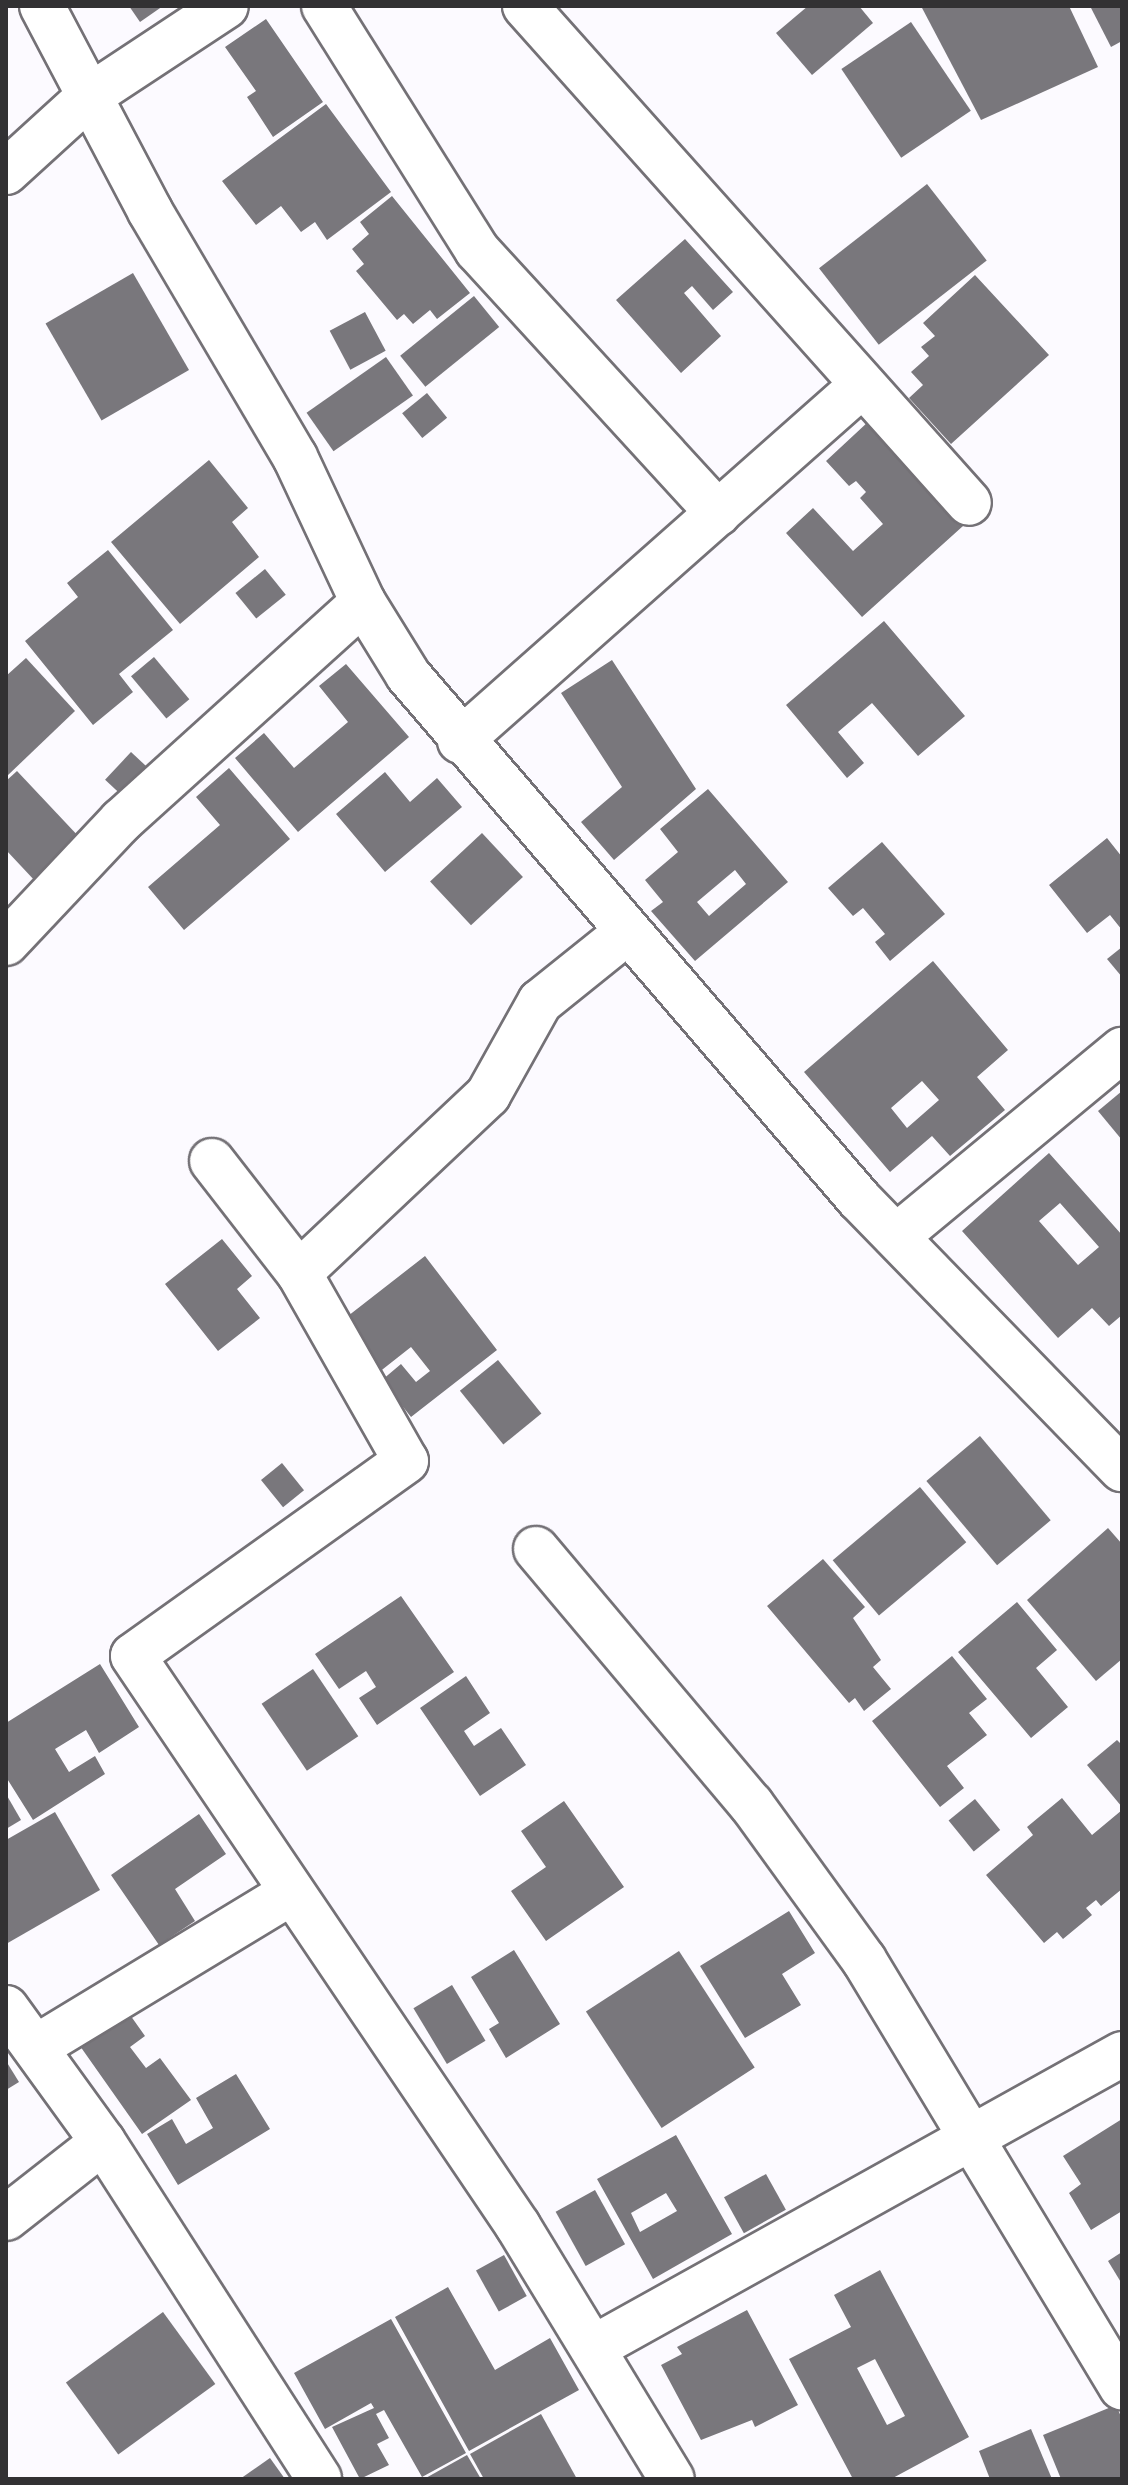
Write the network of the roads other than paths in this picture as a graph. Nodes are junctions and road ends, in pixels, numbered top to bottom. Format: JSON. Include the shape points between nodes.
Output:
{"nodes":[{"id":1,"x":42,"y":6,"type":"edge"},
{"id":2,"x":226,"y":6,"type":"edge"},
{"id":3,"x":324,"y":6,"type":"edge"},
{"id":4,"x":525,"y":6,"type":"edge"},
{"id":5,"x":88,"y":97,"type":"junction"},
{"id":6,"x":6,"y":172,"type":"edge"},
{"id":7,"x":861,"y":386,"type":"junction"},
{"id":8,"x":969,"y":503,"type":"dead end"},
{"id":9,"x":718,"y":513,"type":"junction"},
{"id":10,"x":363,"y":602,"type":"junction"},
{"id":11,"x":460,"y":741,"type":"junction"},
{"id":12,"x":627,"y":932,"type":"junction"},
{"id":13,"x":6,"y":943,"type":"edge"},
{"id":14,"x":1122,"y":1050,"type":"edge"},
{"id":15,"x":212,"y":1161,"type":"dead end"},
{"id":16,"x":897,"y":1236,"type":"junction"},
{"id":17,"x":299,"y":1273,"type":"junction"},
{"id":18,"x":1122,"y":1469,"type":"edge"},
{"id":19,"x":536,"y":1549,"type":"dead end"},
{"id":20,"x":291,"y":1893,"type":"junction"},
{"id":21,"x":6,"y":2008,"type":"edge"},
{"id":22,"x":38,"y":2046,"type":"junction"},
{"id":23,"x":1122,"y":2054,"type":"edge"},
{"id":24,"x":974,"y":2141,"type":"junction"},
{"id":25,"x":103,"y":2142,"type":"junction"},
{"id":26,"x":6,"y":2218,"type":"edge"},
{"id":27,"x":593,"y":2348,"type":"junction"},
{"id":28,"x":1122,"y":2387,"type":"edge"},
{"id":29,"x":319,"y":2479,"type":"edge"},
{"id":30,"x":672,"y":2479,"type":"edge"}],
"edges":[{"from":1,"to":5,"type":"street"},
{"from":2,"to":5,"type":"street"},
{"from":3,"to":9,"type":"street","via":[[477,250]]},
{"from":4,"to":7,"type":"street"},
{"from":5,"to":6,"type":"street"},
{"from":5,"to":10,"type":"street","via":[[295,457]]},
{"from":7,"to":8,"type":"street"},
{"from":7,"to":9,"type":"street"},
{"from":9,"to":11,"type":"street"},
{"from":10,"to":11,"type":"street"},
{"from":10,"to":13,"type":"street","via":[[121,821]]},
{"from":11,"to":12,"type":"street"},
{"from":12,"to":16,"type":"street"},
{"from":12,"to":17,"type":"street","via":[[540,1002],[488,1095]]},
{"from":14,"to":16,"type":"street"},
{"from":15,"to":17,"type":"street"},
{"from":16,"to":18,"type":"street"},
{"from":17,"to":20,"type":"street","via":[[406,1461],[133,1656]]},
{"from":19,"to":24,"type":"street","via":[[751,1804],[864,1960]]},
{"from":20,"to":22,"type":"street"},
{"from":20,"to":27,"type":"street","via":[[518,2226]]},
{"from":21,"to":22,"type":"street"},
{"from":22,"to":25,"type":"street"},
{"from":23,"to":24,"type":"street"},
{"from":24,"to":27,"type":"street"},
{"from":24,"to":28,"type":"street"},
{"from":25,"to":26,"type":"street"},
{"from":25,"to":29,"type":"street"},
{"from":27,"to":30,"type":"street"}]}
